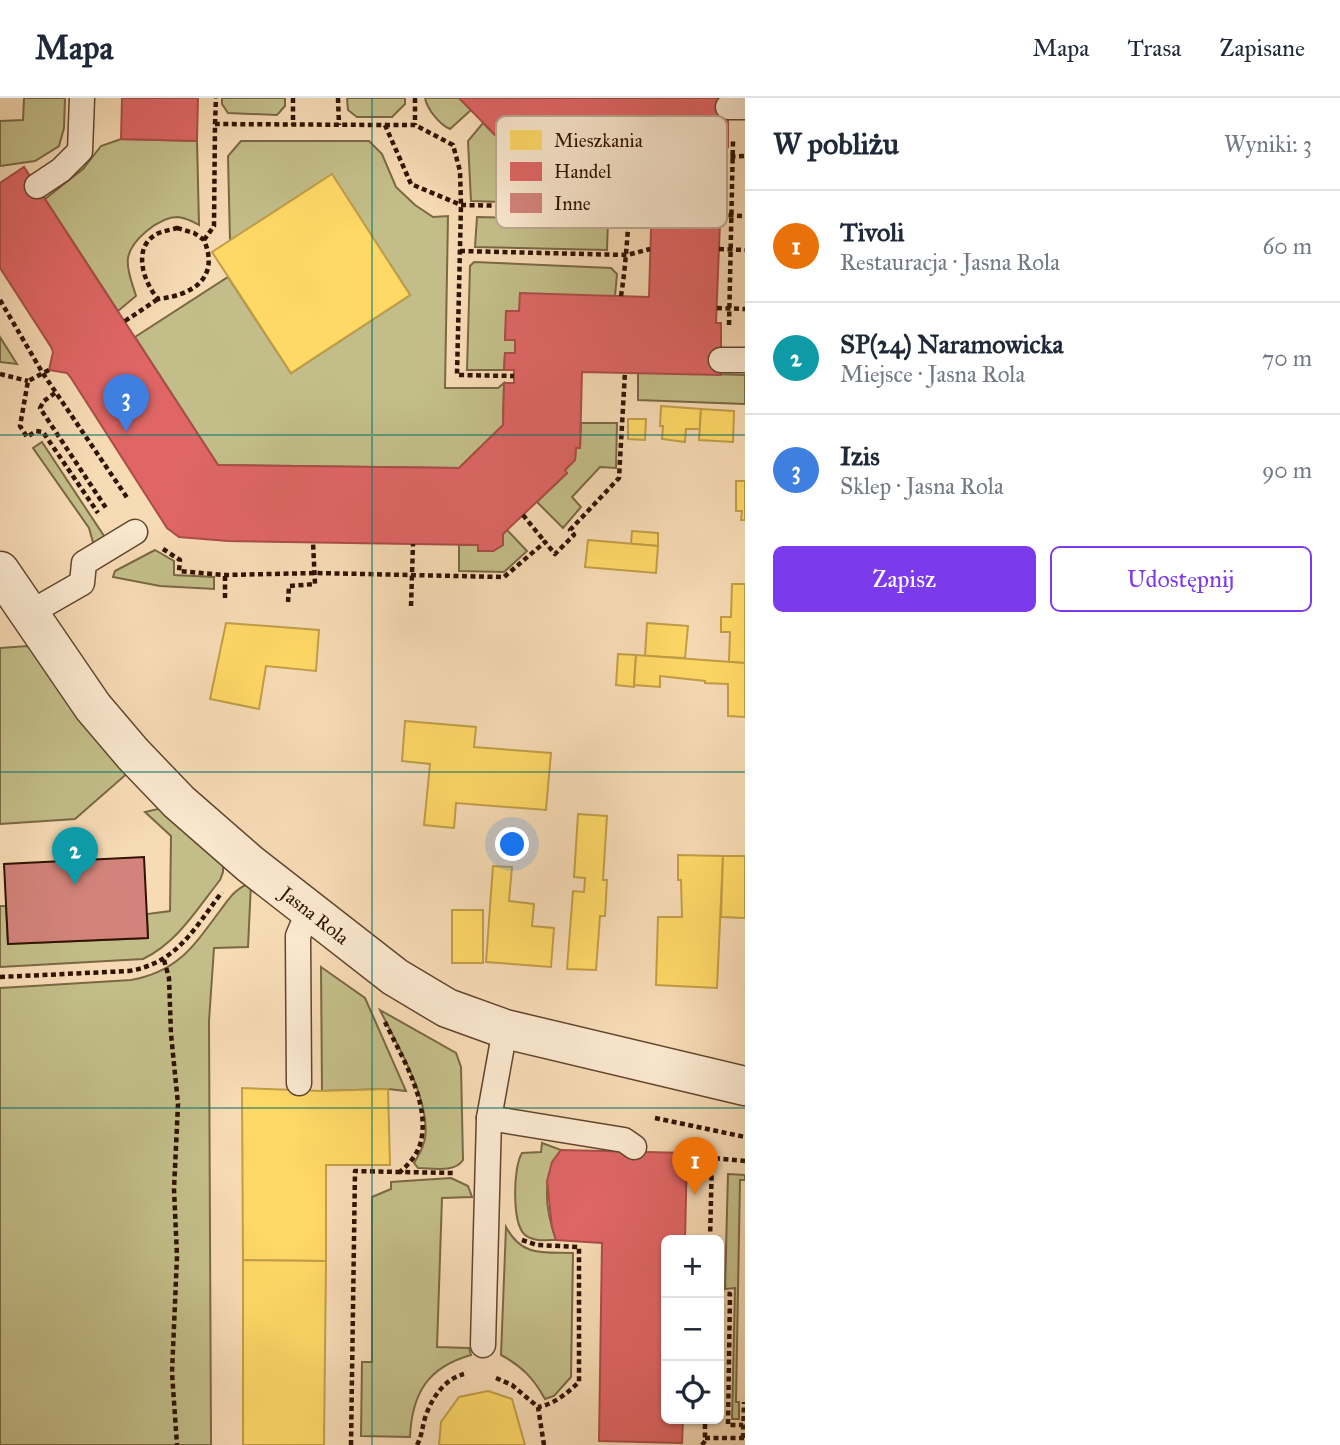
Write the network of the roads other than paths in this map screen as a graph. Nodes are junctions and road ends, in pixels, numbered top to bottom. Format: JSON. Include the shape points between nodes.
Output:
{"nodes":[{"id":1,"x":82,"y":98,"type":"edge"},
{"id":2,"x":37,"y":186,"type":"dead end"},
{"id":3,"x":135,"y":532,"type":"dead end"},
{"id":4,"x":0,"y":571,"type":"edge"},
{"id":5,"x":28,"y":614,"type":"junction"},
{"id":6,"x":309,"y":910,"type":"junction"},
{"id":7,"x":505,"y":1029,"type":"junction"},
{"id":8,"x":299,"y":1083,"type":"dead end"},
{"id":9,"x":745,"y":1086,"type":"edge"},
{"id":10,"x":489,"y":1118,"type":"junction"},
{"id":11,"x":634,"y":1147,"type":"dead end"},
{"id":12,"x":483,"y":1345,"type":"dead end"}],
"edges":[{"from":1,"to":2,"type":"lane","via":[[80,151]]},
{"from":3,"to":5,"type":"lane","via":[[84,563],[82,583]]},
{"from":4,"to":5,"type":"street","name":"Jasna Rola"},
{"from":5,"to":6,"type":"street","name":"Jasna Rola","via":[[93,707],[133,754],[245,861]]},
{"from":6,"to":7,"type":"street","name":"Jasna Rola","via":[[395,978],[447,1008]]},
{"from":6,"to":8,"type":"lane","via":[[298,936]]},
{"from":7,"to":9,"type":"street","name":"Jasna Rola"},
{"from":7,"to":10,"type":"lane"},
{"from":10,"to":11,"type":"lane","via":[[624,1140]]},
{"from":10,"to":12,"type":"lane"}]}
